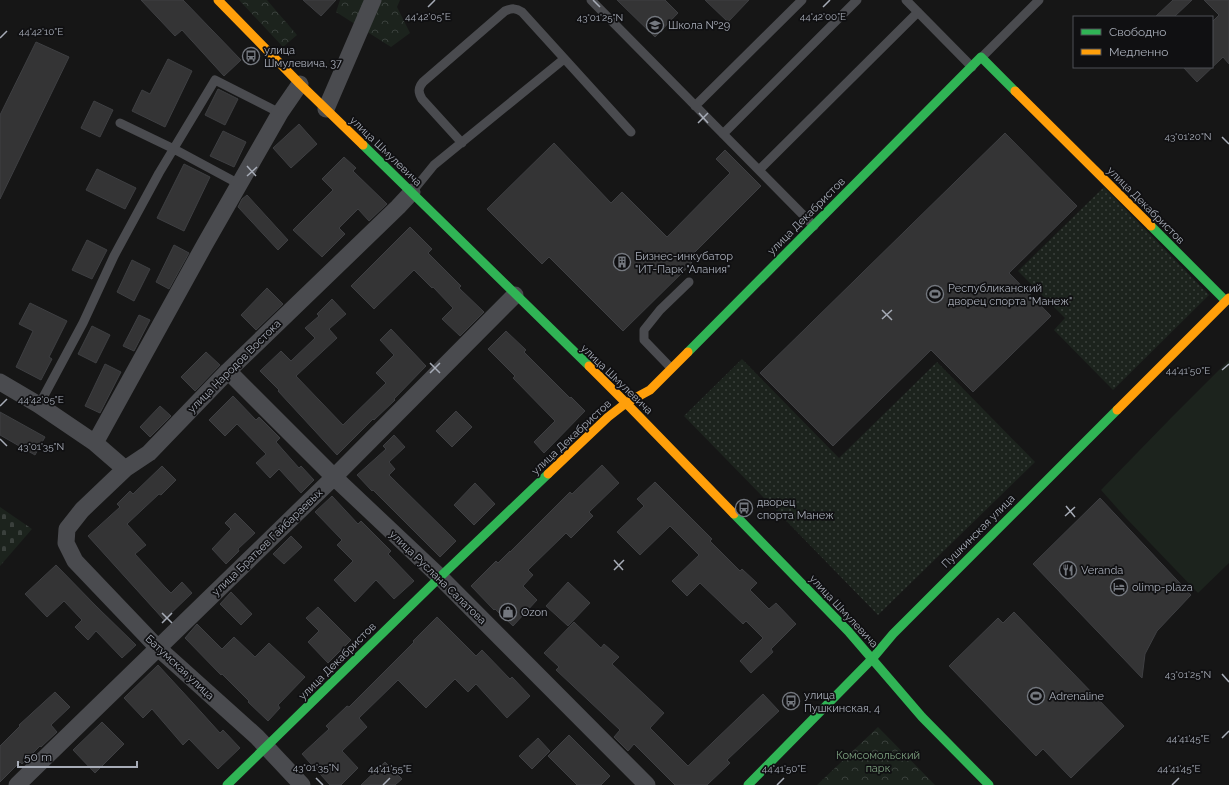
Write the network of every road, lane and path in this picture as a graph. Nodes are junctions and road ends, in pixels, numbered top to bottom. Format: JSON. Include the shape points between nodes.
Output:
{"nodes":[{"id":1,"x":218,"y":0,"type":"edge"},
{"id":2,"x":373,"y":0,"type":"edge"},
{"id":3,"x":592,"y":0,"type":"edge"},
{"id":4,"x":802,"y":0,"type":"edge"},
{"id":5,"x":857,"y":0,"type":"edge"},
{"id":6,"x":906,"y":0,"type":"edge"},
{"id":7,"x":1038,"y":0,"type":"edge"},
{"id":8,"x":918,"y":12,"type":"junction"},
{"id":9,"x":982,"y":57,"type":"junction"},
{"id":10,"x":564,"y":59,"type":"junction"},
{"id":11,"x":972,"y":66,"type":"junction"},
{"id":12,"x":300,"y":84,"type":"junction"},
{"id":13,"x":696,"y":106,"type":"junction"},
{"id":14,"x":326,"y":109,"type":"junction"},
{"id":15,"x":280,"y":113,"type":"junction"},
{"id":16,"x":120,"y":123,"type":"dead end"},
{"id":17,"x":631,"y":132,"type":"dead end"},
{"id":18,"x":723,"y":134,"type":"junction"},
{"id":19,"x":462,"y":143,"type":"junction"},
{"id":20,"x":174,"y":149,"type":"junction"},
{"id":21,"x":759,"y":170,"type":"junction"},
{"id":22,"x":239,"y":184,"type":"junction"},
{"id":23,"x":412,"y":192,"type":"junction"},
{"id":24,"x":814,"y":226,"type":"junction"},
{"id":25,"x":689,"y":282,"type":"dead end"},
{"id":26,"x":515,"y":295,"type":"junction"},
{"id":27,"x":1227,"y":299,"type":"edge"},
{"id":28,"x":671,"y":368,"type":"junction"},
{"id":29,"x":228,"y":370,"type":"junction"},
{"id":30,"x":0,"y":382,"type":"edge"},
{"id":31,"x":626,"y":403,"type":"junction"},
{"id":32,"x":39,"y":405,"type":"junction"},
{"id":33,"x":95,"y":443,"type":"junction"},
{"id":34,"x":125,"y":469,"type":"junction"},
{"id":35,"x":334,"y":476,"type":"junction"},
{"id":36,"x":66,"y":543,"type":"joint"},
{"id":37,"x":440,"y":576,"type":"junction"},
{"id":38,"x":158,"y":648,"type":"junction"},
{"id":39,"x":872,"y":659,"type":"junction"},
{"id":40,"x":266,"y":748,"type":"junction"},
{"id":41,"x":17,"y":785,"type":"edge"},
{"id":42,"x":227,"y":785,"type":"edge"},
{"id":43,"x":302,"y":785,"type":"edge"},
{"id":44,"x":647,"y":785,"type":"edge"},
{"id":45,"x":748,"y":785,"type":"edge"},
{"id":46,"x":989,"y":785,"type":"edge"}],
"edges":[{"from":1,"to":12,"type":"main road","name":"улица Шмулевича"},
{"from":2,"to":14,"type":"street"},
{"from":3,"to":13,"type":"lane"},
{"from":4,"to":13,"type":"lane"},
{"from":5,"to":18,"type":"lane"},
{"from":6,"to":8,"type":"lane"},
{"from":7,"to":9,"type":"lane","name":"улица Декабристов"},
{"from":8,"to":11,"type":"lane"},
{"from":8,"to":21,"type":"lane"},
{"from":9,"to":11,"type":"main road","name":"улица Декабристов"},
{"from":9,"to":27,"type":"main road","name":"улица Декабристов"},
{"from":10,"to":17,"type":"lane"},
{"from":10,"to":19,"type":"lane"},
{"from":10,"to":19,"type":"lane","via":[[522,12],[510,8],[505,11],[419,87],[422,99]]},
{"from":11,"to":24,"type":"main road","name":"улица Декабристов"},
{"from":12,"to":14,"type":"main road","name":"улица Шмулевича"},
{"from":12,"to":15,"type":"street"},
{"from":13,"to":18,"type":"lane"},
{"from":14,"to":23,"type":"main road","name":"улица Шмулевича"},
{"from":15,"to":20,"type":"lane","via":[[215,80]]},
{"from":15,"to":22,"type":"street"},
{"from":16,"to":20,"type":"lane"},
{"from":18,"to":21,"type":"lane"},
{"from":19,"to":23,"type":"lane","via":[[434,165]]},
{"from":20,"to":22,"type":"lane"},
{"from":20,"to":32,"type":"lane","via":[[114,256],[83,323]]},
{"from":21,"to":24,"type":"lane"},
{"from":22,"to":33,"type":"street"},
{"from":23,"to":26,"type":"main road","name":"улица Шмулевича"},
{"from":23,"to":29,"type":"street","name":"улица Народов Востока"},
{"from":24,"to":28,"type":"main road","name":"улица Декабристов"},
{"from":25,"to":28,"type":"lane","via":[[660,310],[644,330],[644,340]]},
{"from":26,"to":31,"type":"main road","name":"улица Шмулевича"},
{"from":26,"to":35,"type":"street","name":"улица Братьев Гайбараевых"},
{"from":27,"to":39,"type":"main road","name":"Пушкинская улица","via":[[892,634]]},
{"from":28,"to":31,"type":"main road","name":"улица Декабристов","via":[[650,390]]},
{"from":29,"to":34,"type":"street","name":"улица Народов Востока","via":[[149,453]]},
{"from":29,"to":35,"type":"street","name":"улица Руслана Салатова"},
{"from":30,"to":32,"type":"street"},
{"from":31,"to":37,"type":"main road","name":"улица Декабристов","via":[[608,417]]},
{"from":31,"to":39,"type":"main road","name":"улица Шмулевича","via":[[848,631]]},
{"from":32,"to":33,"type":"street"},
{"from":33,"to":34,"type":"street"},
{"from":34,"to":36,"type":"street","name":"улица Народов Востока","via":[[82,510],[67,529]]},
{"from":35,"to":37,"type":"street","name":"улица Руслана Салатова"},
{"from":35,"to":38,"type":"street","name":"улица Братьев Гайбараевых"},
{"from":36,"to":38,"type":"street","name":"Батумская улица","via":[[76,561]]},
{"from":37,"to":40,"type":"main road","name":"улица Декабристов"},
{"from":37,"to":44,"type":"street","name":"улица Руслана Салатова"},
{"from":38,"to":40,"type":"street","name":"Батумская улица"},
{"from":38,"to":41,"type":"street","name":"улица Братьев Гайбараевых"},
{"from":39,"to":45,"type":"main road","name":"Пушкинская улица"},
{"from":39,"to":46,"type":"main road","name":"улица Шмулевича","via":[[922,717]]},
{"from":40,"to":42,"type":"main road","name":"улица Декабристов"},
{"from":40,"to":43,"type":"street","name":"Батумская улица"}]}
